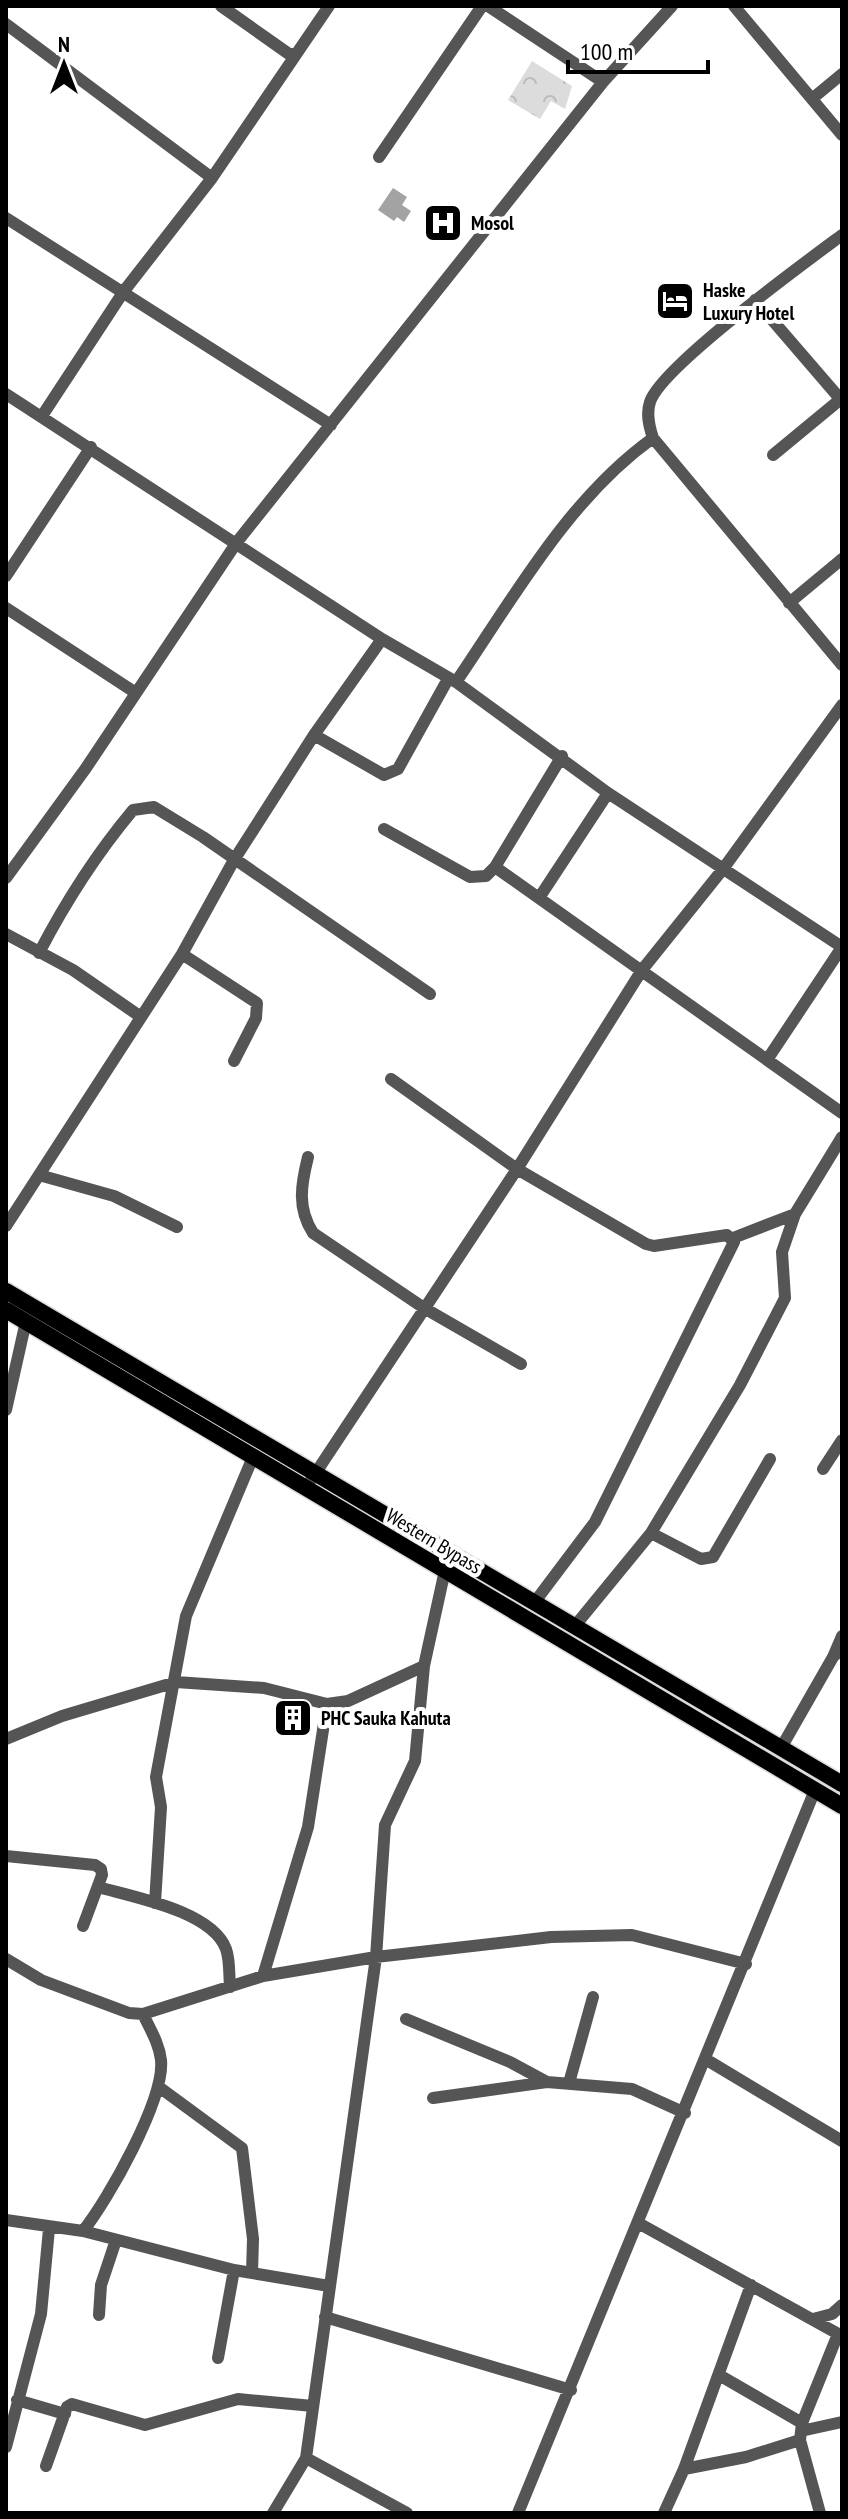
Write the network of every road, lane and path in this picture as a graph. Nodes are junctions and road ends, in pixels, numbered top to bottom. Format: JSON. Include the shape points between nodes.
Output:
{"nodes":[{"id":1,"x":221,"y":6,"type":"edge"},
{"id":2,"x":329,"y":6,"type":"edge"},
{"id":3,"x":485,"y":6,"type":"edge"},
{"id":4,"x":672,"y":6,"type":"edge"},
{"id":5,"x":734,"y":6,"type":"edge"},
{"id":6,"x":6,"y":24,"type":"edge"},
{"id":7,"x":295,"y":54,"type":"junction"},
{"id":8,"x":842,"y":74,"type":"edge"},
{"id":9,"x":603,"y":82,"type":"junction"},
{"id":10,"x":813,"y":98,"type":"junction"},
{"id":11,"x":842,"y":135,"type":"edge"},
{"id":12,"x":379,"y":157,"type":"dead end"},
{"id":13,"x":212,"y":178,"type":"junction"},
{"id":14,"x":6,"y":218,"type":"edge"},
{"id":15,"x":842,"y":235,"type":"edge"},
{"id":16,"x":124,"y":291,"type":"junction"},
{"id":17,"x":755,"y":300,"type":"junction"},
{"id":18,"x":6,"y":394,"type":"edge"},
{"id":19,"x":841,"y":399,"type":"edge"},
{"id":20,"x":42,"y":416,"type":"junction"},
{"id":21,"x":331,"y":425,"type":"junction"},
{"id":22,"x":653,"y":438,"type":"junction"},
{"id":23,"x":91,"y":447,"type":"junction"},
{"id":24,"x":773,"y":455,"type":"dead end"},
{"id":25,"x":237,"y":542,"type":"junction"},
{"id":26,"x":842,"y":559,"type":"edge"},
{"id":27,"x":6,"y":576,"type":"edge"},
{"id":28,"x":789,"y":603,"type":"junction"},
{"id":29,"x":6,"y":608,"type":"edge"},
{"id":30,"x":382,"y":639,"type":"junction"},
{"id":31,"x":842,"y":665,"type":"edge"},
{"id":32,"x":452,"y":681,"type":"junction"},
{"id":33,"x":136,"y":693,"type":"junction"},
{"id":34,"x":842,"y":705,"type":"edge"},
{"id":35,"x":314,"y":735,"type":"junction"},
{"id":36,"x":562,"y":756,"type":"junction"},
{"id":37,"x":608,"y":793,"type":"junction"},
{"id":38,"x":384,"y":829,"type":"dead end"},
{"id":39,"x":234,"y":860,"type":"junction"},
{"id":40,"x":495,"y":867,"type":"junction"},
{"id":41,"x":723,"y":869,"type":"junction"},
{"id":42,"x":7,"y":875,"type":"edge"},
{"id":43,"x":539,"y":898,"type":"junction"},
{"id":44,"x":6,"y":934,"type":"edge"},
{"id":45,"x":842,"y":947,"type":"edge"},
{"id":46,"x":39,"y":953,"type":"junction"},
{"id":47,"x":182,"y":954,"type":"junction"},
{"id":48,"x":642,"y":970,"type":"junction"},
{"id":49,"x":430,"y":994,"type":"dead end"},
{"id":50,"x":141,"y":1017,"type":"junction"},
{"id":51,"x":767,"y":1060,"type":"junction"},
{"id":52,"x":234,"y":1061,"type":"dead end"},
{"id":53,"x":391,"y":1079,"type":"dead end"},
{"id":54,"x":842,"y":1113,"type":"edge"},
{"id":55,"x":842,"y":1137,"type":"edge"},
{"id":56,"x":308,"y":1157,"type":"dead end"},
{"id":57,"x":517,"y":1169,"type":"junction"},
{"id":58,"x":39,"y":1175,"type":"junction"},
{"id":59,"x":795,"y":1214,"type":"junction"},
{"id":60,"x":6,"y":1226,"type":"edge"},
{"id":61,"x":177,"y":1227,"type":"dead end"},
{"id":62,"x":733,"y":1238,"type":"junction"},
{"id":63,"x":6,"y":1291,"type":"edge"},
{"id":64,"x":424,"y":1308,"type":"junction"},
{"id":65,"x":6,"y":1310,"type":"edge"},
{"id":66,"x":26,"y":1321,"type":"junction"},
{"id":67,"x":521,"y":1364,"type":"dead end"},
{"id":68,"x":8,"y":1383,"type":"edge"},
{"id":69,"x":6,"y":1410,"type":"edge"},
{"id":70,"x":842,"y":1440,"type":"edge"},
{"id":71,"x":253,"y":1457,"type":"junction"},
{"id":72,"x":770,"y":1459,"type":"dead end"},
{"id":73,"x":823,"y":1469,"type":"dead end"},
{"id":74,"x":315,"y":1473,"type":"junction"},
{"id":75,"x":306,"y":1488,"type":"junction"},
{"id":76,"x":651,"y":1533,"type":"junction"},
{"id":77,"x":445,"y":1570,"type":"junction"},
{"id":78,"x":534,"y":1603,"type":"junction"},
{"id":79,"x":574,"y":1627,"type":"junction"},
{"id":80,"x":842,"y":1636,"type":"edge"},
{"id":81,"x":838,"y":1652,"type":"edge"},
{"id":82,"x":424,"y":1666,"type":"junction"},
{"id":83,"x":176,"y":1682,"type":"junction"},
{"id":84,"x":327,"y":1704,"type":"junction"},
{"id":85,"x":6,"y":1739,"type":"edge"},
{"id":86,"x":781,"y":1748,"type":"junction"},
{"id":87,"x":842,"y":1784,"type":"edge"},
{"id":88,"x":815,"y":1790,"type":"junction"},
{"id":89,"x":842,"y":1806,"type":"edge"},
{"id":90,"x":6,"y":1856,"type":"edge"},
{"id":91,"x":98,"y":1887,"type":"junction"},
{"id":92,"x":155,"y":1903,"type":"junction"},
{"id":93,"x":83,"y":1926,"type":"dead end"},
{"id":94,"x":376,"y":1957,"type":"junction"},
{"id":95,"x":6,"y":1959,"type":"edge"},
{"id":96,"x":746,"y":1964,"type":"junction"},
{"id":97,"x":263,"y":1976,"type":"junction"},
{"id":98,"x":230,"y":1987,"type":"junction"},
{"id":99,"x":593,"y":1997,"type":"dead end"},
{"id":100,"x":143,"y":2014,"type":"junction"},
{"id":101,"x":406,"y":2019,"type":"dead end"},
{"id":102,"x":707,"y":2060,"type":"junction"},
{"id":103,"x":547,"y":2082,"type":"junction"},
{"id":104,"x":569,"y":2083,"type":"junction"},
{"id":105,"x":159,"y":2087,"type":"junction"},
{"id":106,"x":433,"y":2098,"type":"dead end"},
{"id":107,"x":685,"y":2113,"type":"junction"},
{"id":108,"x":842,"y":2141,"type":"edge"},
{"id":109,"x":6,"y":2220,"type":"edge"},
{"id":110,"x":640,"y":2224,"type":"junction"},
{"id":111,"x":49,"y":2229,"type":"junction"},
{"id":112,"x":83,"y":2231,"type":"junction"},
{"id":113,"x":116,"y":2240,"type":"junction"},
{"id":114,"x":234,"y":2270,"type":"junction"},
{"id":115,"x":252,"y":2273,"type":"junction"},
{"id":116,"x":751,"y":2285,"type":"junction"},
{"id":117,"x":329,"y":2286,"type":"junction"},
{"id":118,"x":842,"y":2305,"type":"edge"},
{"id":119,"x":99,"y":2315,"type":"dead end"},
{"id":120,"x":325,"y":2317,"type":"junction"},
{"id":121,"x":813,"y":2319,"type":"junction"},
{"id":122,"x":840,"y":2335,"type":"edge"},
{"id":123,"x":218,"y":2358,"type":"dead end"},
{"id":124,"x":719,"y":2375,"type":"junction"},
{"id":125,"x":571,"y":2390,"type":"junction"},
{"id":126,"x":17,"y":2400,"type":"junction"},
{"id":127,"x":313,"y":2406,"type":"junction"},
{"id":128,"x":65,"y":2414,"type":"junction"},
{"id":129,"x":842,"y":2422,"type":"edge"},
{"id":130,"x":801,"y":2432,"type":"junction"},
{"id":131,"x":6,"y":2447,"type":"edge"},
{"id":132,"x":306,"y":2458,"type":"junction"},
{"id":133,"x":46,"y":2466,"type":"dead end"},
{"id":134,"x":684,"y":2469,"type":"junction"},
{"id":135,"x":273,"y":2513,"type":"edge"},
{"id":136,"x":407,"y":2513,"type":"edge"},
{"id":137,"x":518,"y":2513,"type":"edge"},
{"id":138,"x":664,"y":2513,"type":"edge"},
{"id":139,"x":820,"y":2513,"type":"edge"}],
"edges":[{"from":1,"to":7,"type":"street"},
{"from":2,"to":7,"type":"street"},
{"from":3,"to":9,"type":"street"},
{"from":3,"to":12,"type":"street"},
{"from":4,"to":9,"type":"street"},
{"from":5,"to":10,"type":"street"},
{"from":6,"to":13,"type":"street"},
{"from":7,"to":13,"type":"street"},
{"from":8,"to":10,"type":"street"},
{"from":9,"to":21,"type":"street"},
{"from":10,"to":11,"type":"street"},
{"from":13,"to":16,"type":"street"},
{"from":14,"to":16,"type":"street"},
{"from":15,"to":17,"type":"street"},
{"from":16,"to":20,"type":"street"},
{"from":16,"to":21,"type":"street"},
{"from":17,"to":19,"type":"street"},
{"from":17,"to":22,"type":"street","via":[[655,393],[648,416]]},
{"from":18,"to":20,"type":"street"},
{"from":19,"to":24,"type":"street"},
{"from":20,"to":23,"type":"street"},
{"from":21,"to":25,"type":"street"},
{"from":22,"to":28,"type":"street"},
{"from":22,"to":32,"type":"street","via":[[594,490]]},
{"from":23,"to":25,"type":"street"},
{"from":23,"to":27,"type":"street"},
{"from":25,"to":30,"type":"street"},
{"from":25,"to":33,"type":"street"},
{"from":26,"to":28,"type":"street"},
{"from":28,"to":31,"type":"street"},
{"from":29,"to":33,"type":"street"},
{"from":30,"to":32,"type":"street"},
{"from":30,"to":35,"type":"street"},
{"from":32,"to":35,"type":"street","via":[[391,774],[384,775]]},
{"from":32,"to":36,"type":"street"},
{"from":33,"to":42,"type":"street"},
{"from":34,"to":41,"type":"street"},
{"from":35,"to":39,"type":"street"},
{"from":36,"to":37,"type":"street"},
{"from":36,"to":40,"type":"street"},
{"from":37,"to":41,"type":"street"},
{"from":37,"to":43,"type":"street"},
{"from":38,"to":40,"type":"street","via":[[470,877],[486,876]]},
{"from":39,"to":46,"type":"street","via":[[154,807],[133,810],[99,853]]},
{"from":39,"to":47,"type":"street"},
{"from":39,"to":49,"type":"street"},
{"from":40,"to":43,"type":"street"},
{"from":41,"to":45,"type":"street"},
{"from":41,"to":48,"type":"street"},
{"from":43,"to":48,"type":"street"},
{"from":44,"to":46,"type":"street"},
{"from":45,"to":51,"type":"street"},
{"from":46,"to":50,"type":"street"},
{"from":47,"to":50,"type":"street"},
{"from":47,"to":52,"type":"street","via":[[257,1003],[256,1018]]},
{"from":48,"to":51,"type":"street"},
{"from":48,"to":57,"type":"street"},
{"from":50,"to":58,"type":"street"},
{"from":51,"to":54,"type":"street"},
{"from":53,"to":57,"type":"street"},
{"from":55,"to":59,"type":"street"},
{"from":56,"to":64,"type":"street","via":[[300,1197],[304,1220],[313,1233]]},
{"from":57,"to":62,"type":"street","via":[[646,1244]]},
{"from":57,"to":64,"type":"street"},
{"from":58,"to":60,"type":"street"},
{"from":58,"to":61,"type":"street","via":[[114,1196]]},
{"from":59,"to":62,"type":"street"},
{"from":59,"to":76,"type":"street","via":[[782,1252],[785,1298],[740,1385]]},
{"from":62,"to":78,"type":"street","via":[[595,1522]]},
{"from":63,"to":74,"type":"main road","name":"Western Bypass"},
{"from":64,"to":67,"type":"street"},
{"from":64,"to":74,"type":"street"},
{"from":65,"to":66,"type":"main road","name":"Western Bypass"},
{"from":66,"to":68,"type":"street"},
{"from":66,"to":71,"type":"main road","name":"Western Bypass"},
{"from":68,"to":69,"type":"street"},
{"from":70,"to":73,"type":"street"},
{"from":71,"to":75,"type":"main road","name":"Western Bypass"},
{"from":71,"to":83,"type":"street","via":[[186,1616]]},
{"from":72,"to":76,"type":"street","via":[[713,1557],[701,1559]]},
{"from":74,"to":75,"type":"street"},
{"from":74,"to":78,"type":"main road","name":"Western Bypass"},
{"from":75,"to":77,"type":"main road","name":"Western Bypass"},
{"from":76,"to":79,"type":"street"},
{"from":77,"to":82,"type":"street"},
{"from":77,"to":88,"type":"main road","name":"Western Bypass"},
{"from":78,"to":79,"type":"main road","name":"Western Bypass"},
{"from":79,"to":86,"type":"main road","name":"Western Bypass"},
{"from":80,"to":81,"type":"street"},
{"from":81,"to":86,"type":"street"},
{"from":82,"to":84,"type":"street","via":[[348,1701]]},
{"from":82,"to":94,"type":"street","via":[[415,1761],[385,1825]]},
{"from":83,"to":84,"type":"street","via":[[264,1688]]},
{"from":83,"to":85,"type":"street","via":[[62,1716]]},
{"from":83,"to":92,"type":"street","via":[[156,1777],[161,1807]]},
{"from":84,"to":97,"type":"street","via":[[308,1827]]},
{"from":86,"to":87,"type":"main road","name":"Western Bypass"},
{"from":88,"to":89,"type":"main road","name":"Western Bypass"},
{"from":88,"to":96,"type":"street"},
{"from":90,"to":91,"type":"street","via":[[95,1865],[102,1875]]},
{"from":91,"to":92,"type":"street"},
{"from":91,"to":93,"type":"street"},
{"from":92,"to":98,"type":"street","via":[[187,1914],[222,1941],[228,1952]]},
{"from":94,"to":96,"type":"street","via":[[619,1933]]},
{"from":94,"to":97,"type":"street"},
{"from":94,"to":117,"type":"street"},
{"from":95,"to":100,"type":"street","via":[[41,1980]]},
{"from":96,"to":102,"type":"street"},
{"from":97,"to":98,"type":"street"},
{"from":98,"to":100,"type":"street"},
{"from":99,"to":104,"type":"street"},
{"from":100,"to":105,"type":"street","via":[[158,2043]]},
{"from":101,"to":103,"type":"street"},
{"from":102,"to":107,"type":"street"},
{"from":102,"to":108,"type":"street"},
{"from":103,"to":104,"type":"street"},
{"from":103,"to":106,"type":"street"},
{"from":104,"to":107,"type":"street","via":[[632,2089]]},
{"from":105,"to":112,"type":"street","via":[[107,2200]]},
{"from":105,"to":115,"type":"street","via":[[242,2148]]},
{"from":107,"to":110,"type":"street"},
{"from":109,"to":111,"type":"street"},
{"from":110,"to":116,"type":"street"},
{"from":110,"to":125,"type":"street"},
{"from":111,"to":112,"type":"street"},
{"from":111,"to":126,"type":"street","via":[[41,2314]]},
{"from":112,"to":113,"type":"street"},
{"from":113,"to":114,"type":"street"},
{"from":113,"to":119,"type":"street","via":[[101,2285]]},
{"from":114,"to":115,"type":"street"},
{"from":114,"to":123,"type":"street"},
{"from":115,"to":117,"type":"street"},
{"from":116,"to":121,"type":"street"},
{"from":116,"to":124,"type":"street"},
{"from":117,"to":120,"type":"street"},
{"from":118,"to":121,"type":"street"},
{"from":120,"to":125,"type":"street"},
{"from":120,"to":127,"type":"street"},
{"from":121,"to":122,"type":"street"},
{"from":122,"to":130,"type":"street"},
{"from":124,"to":130,"type":"street"},
{"from":124,"to":134,"type":"street"},
{"from":125,"to":137,"type":"street"},
{"from":126,"to":128,"type":"street"},
{"from":126,"to":131,"type":"street"},
{"from":127,"to":128,"type":"street","via":[[238,2399],[145,2425],[72,2404]]},
{"from":127,"to":132,"type":"street"},
{"from":128,"to":133,"type":"street"},
{"from":129,"to":130,"type":"street"},
{"from":130,"to":134,"type":"street","via":[[746,2457]]},
{"from":130,"to":139,"type":"street"},
{"from":132,"to":135,"type":"street"},
{"from":132,"to":136,"type":"street"},
{"from":134,"to":138,"type":"street"}]}
